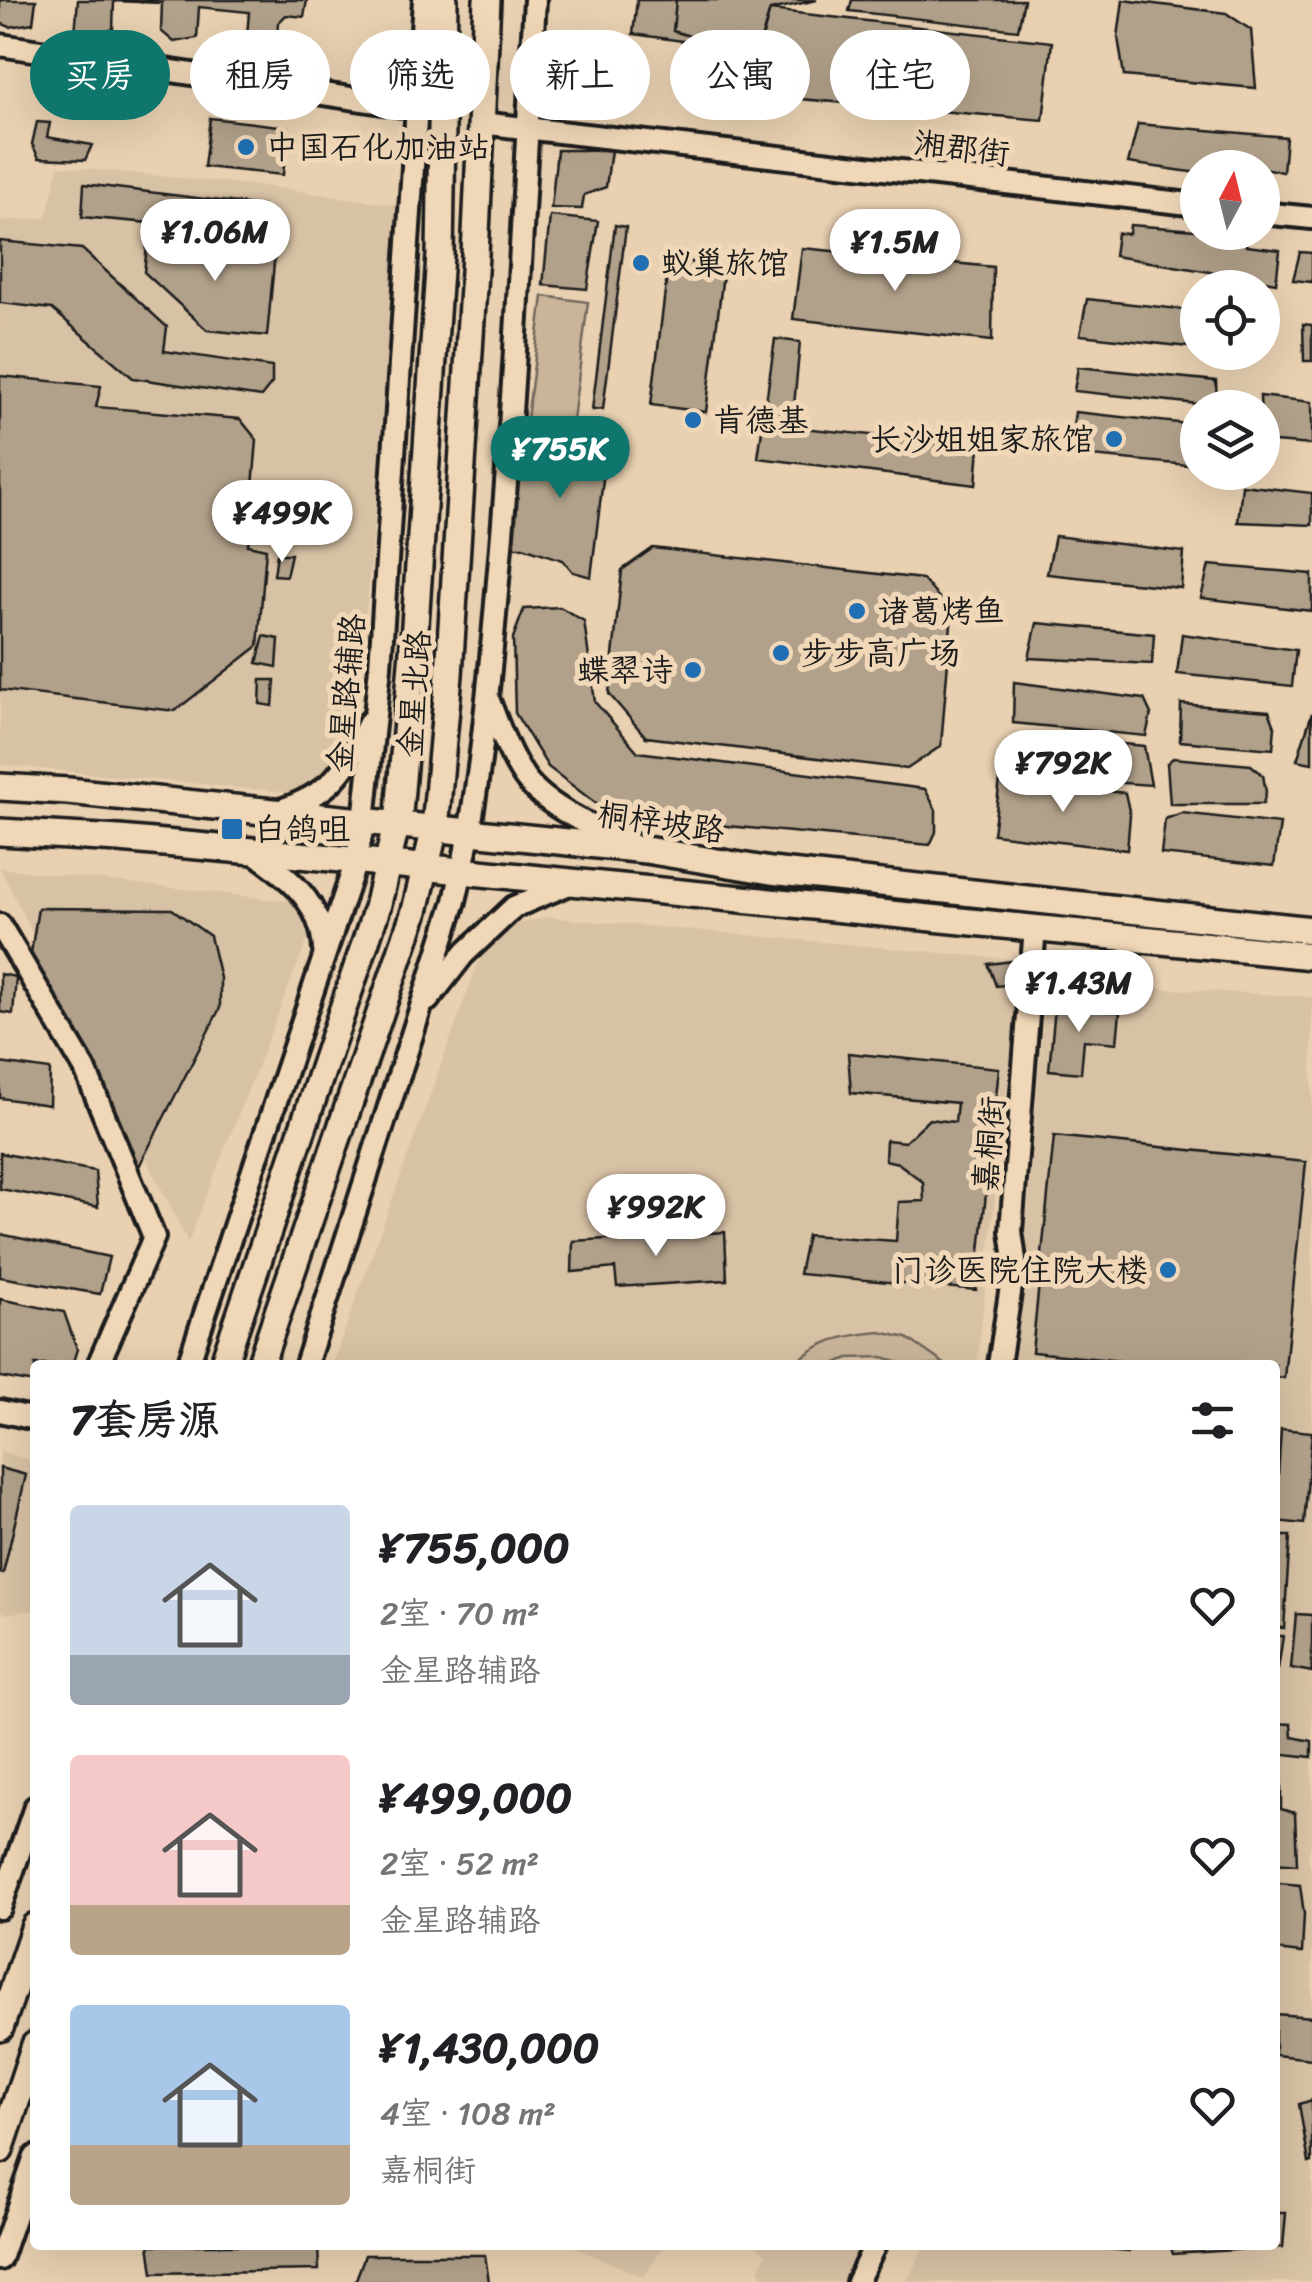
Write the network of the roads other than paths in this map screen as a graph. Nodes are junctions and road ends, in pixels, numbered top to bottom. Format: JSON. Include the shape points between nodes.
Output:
{"nodes":[{"id":1,"x":424,"y":0,"type":"edge"},
{"id":2,"x":444,"y":0,"type":"edge"},
{"id":3,"x":487,"y":0,"type":"edge"},
{"id":4,"x":535,"y":0,"type":"edge"},
{"id":5,"x":425,"y":30,"type":"edge"},
{"id":6,"x":440,"y":30,"type":"edge"},
{"id":7,"x":0,"y":45,"type":"edge"},
{"id":8,"x":350,"y":98,"type":"edge"},
{"id":9,"x":428,"y":120,"type":"edge"},
{"id":10,"x":430,"y":120,"type":"edge"},
{"id":11,"x":481,"y":123,"type":"junction"},
{"id":12,"x":1180,"y":203,"type":"edge"},
{"id":13,"x":1280,"y":214,"type":"edge"},
{"id":14,"x":1312,"y":218,"type":"edge"},
{"id":15,"x":487,"y":698,"type":"junction"},
{"id":16,"x":376,"y":710,"type":"junction"},
{"id":17,"x":0,"y":787,"type":"edge"},
{"id":18,"x":274,"y":812,"type":"junction"},
{"id":19,"x":364,"y":821,"type":"junction"},
{"id":20,"x":396,"y":824,"type":"junction"},
{"id":21,"x":435,"y":828,"type":"junction"},
{"id":22,"x":0,"y":832,"type":"edge"},
{"id":23,"x":469,"y":832,"type":"junction"},
{"id":24,"x":646,"y":850,"type":"junction"},
{"id":25,"x":252,"y":851,"type":"junction"},
{"id":26,"x":356,"y":861,"type":"junction"},
{"id":27,"x":388,"y":865,"type":"junction"},
{"id":28,"x":427,"y":869,"type":"junction"},
{"id":29,"x":462,"y":873,"type":"junction"},
{"id":30,"x":570,"y":884,"type":"junction"},
{"id":31,"x":0,"y":926,"type":"edge"},
{"id":32,"x":1036,"y":926,"type":"junction"},
{"id":33,"x":1312,"y":930,"type":"edge"},
{"id":34,"x":324,"y":956,"type":"junction"},
{"id":35,"x":1312,"y":956,"type":"edge"},
{"id":36,"x":421,"y":1009,"type":"junction"},
{"id":37,"x":100,"y":1360,"type":"edge"},
{"id":38,"x":190,"y":1360,"type":"edge"},
{"id":39,"x":225,"y":1360,"type":"edge"},
{"id":40,"x":262,"y":1360,"type":"edge"},
{"id":41,"x":308,"y":1360,"type":"edge"},
{"id":42,"x":1001,"y":1360,"type":"edge"},
{"id":43,"x":0,"y":1411,"type":"edge"},
{"id":44,"x":30,"y":1419,"type":"edge"},
{"id":45,"x":30,"y":1821,"type":"edge"},
{"id":46,"x":0,"y":1908,"type":"edge"},
{"id":47,"x":30,"y":1936,"type":"edge"},
{"id":48,"x":8,"y":1979,"type":"edge"},
{"id":49,"x":0,"y":2028,"type":"edge"},
{"id":50,"x":30,"y":2060,"type":"edge"},
{"id":51,"x":0,"y":2150,"type":"edge"},
{"id":52,"x":30,"y":2172,"type":"edge"},
{"id":53,"x":873,"y":2250,"type":"edge"},
{"id":54,"x":0,"y":2259,"type":"edge"},
{"id":55,"x":857,"y":2282,"type":"edge"}],
"edges":[{"from":1,"to":5,"type":"street","name":"金星路辅路"},
{"from":2,"to":6,"type":"main road","name":"金星北路"},
{"from":3,"to":11,"type":"main road","name":"金星北路"},
{"from":4,"to":15,"type":"street"},
{"from":7,"to":8,"type":"street"},
{"from":9,"to":16,"type":"street","name":"金星路辅路"},
{"from":10,"to":20,"type":"main road","name":"金星北路","via":[[440,254]]},
{"from":11,"to":12,"type":"street","name":"湘郡街"},
{"from":11,"to":21,"type":"main road","name":"金星北路"},
{"from":13,"to":14,"type":"street"},
{"from":15,"to":23,"type":"street"},
{"from":15,"to":24,"type":"street","via":[[527,781],[580,822]]},
{"from":16,"to":18,"type":"street","via":[[327,789]]},
{"from":16,"to":19,"type":"street","name":"金星路辅路"},
{"from":17,"to":18,"type":"main road","name":"桐梓坡路"},
{"from":18,"to":19,"type":"main road","name":"桐梓坡路"},
{"from":19,"to":20,"type":"main road","name":"桐梓坡路"},
{"from":19,"to":26,"type":"street","name":"金星路辅路"},
{"from":20,"to":21,"type":"main road","name":"桐梓坡路"},
{"from":20,"to":27,"type":"main road","name":"金星北路"},
{"from":21,"to":23,"type":"main road","name":"桐梓坡路"},
{"from":21,"to":28,"type":"main road","name":"金星北路"},
{"from":22,"to":25,"type":"main road","name":"桐梓坡路"},
{"from":23,"to":24,"type":"main road","name":"桐梓坡路"},
{"from":23,"to":29,"type":"street"},
{"from":24,"to":33,"type":"main road","name":"桐梓坡路","via":[[771,871]]},
{"from":25,"to":26,"type":"main road","name":"桐梓坡路"},
{"from":25,"to":34,"type":"street","via":[[291,878],[313,907]]},
{"from":26,"to":27,"type":"main road","name":"桐梓坡路"},
{"from":26,"to":34,"type":"street","name":"金星路辅路"},
{"from":27,"to":28,"type":"main road","name":"桐梓坡路"},
{"from":27,"to":39,"type":"main road","name":"金星北路"},
{"from":28,"to":29,"type":"main road","name":"桐梓坡路"},
{"from":28,"to":40,"type":"main road","name":"金星北路"},
{"from":29,"to":30,"type":"main road","name":"桐梓坡路"},
{"from":29,"to":36,"type":"street"},
{"from":30,"to":32,"type":"main road","name":"桐梓坡路"},
{"from":30,"to":36,"type":"street","via":[[514,906],[463,955]]},
{"from":31,"to":37,"type":"street","via":[[85,1069],[154,1237]]},
{"from":32,"to":35,"type":"main road","name":"桐梓坡路"},
{"from":32,"to":42,"type":"street","name":"嘉桐街","via":[[1015,1260]]},
{"from":34,"to":38,"type":"street","name":"金星路辅路"},
{"from":36,"to":41,"type":"street"},
{"from":43,"to":44,"type":"street"},
{"from":45,"to":46,"type":"street"},
{"from":47,"to":48,"type":"main road"},
{"from":48,"to":49,"type":"main road"},
{"from":50,"to":51,"type":"main road"},
{"from":52,"to":54,"type":"street"},
{"from":53,"to":55,"type":"street"}]}
